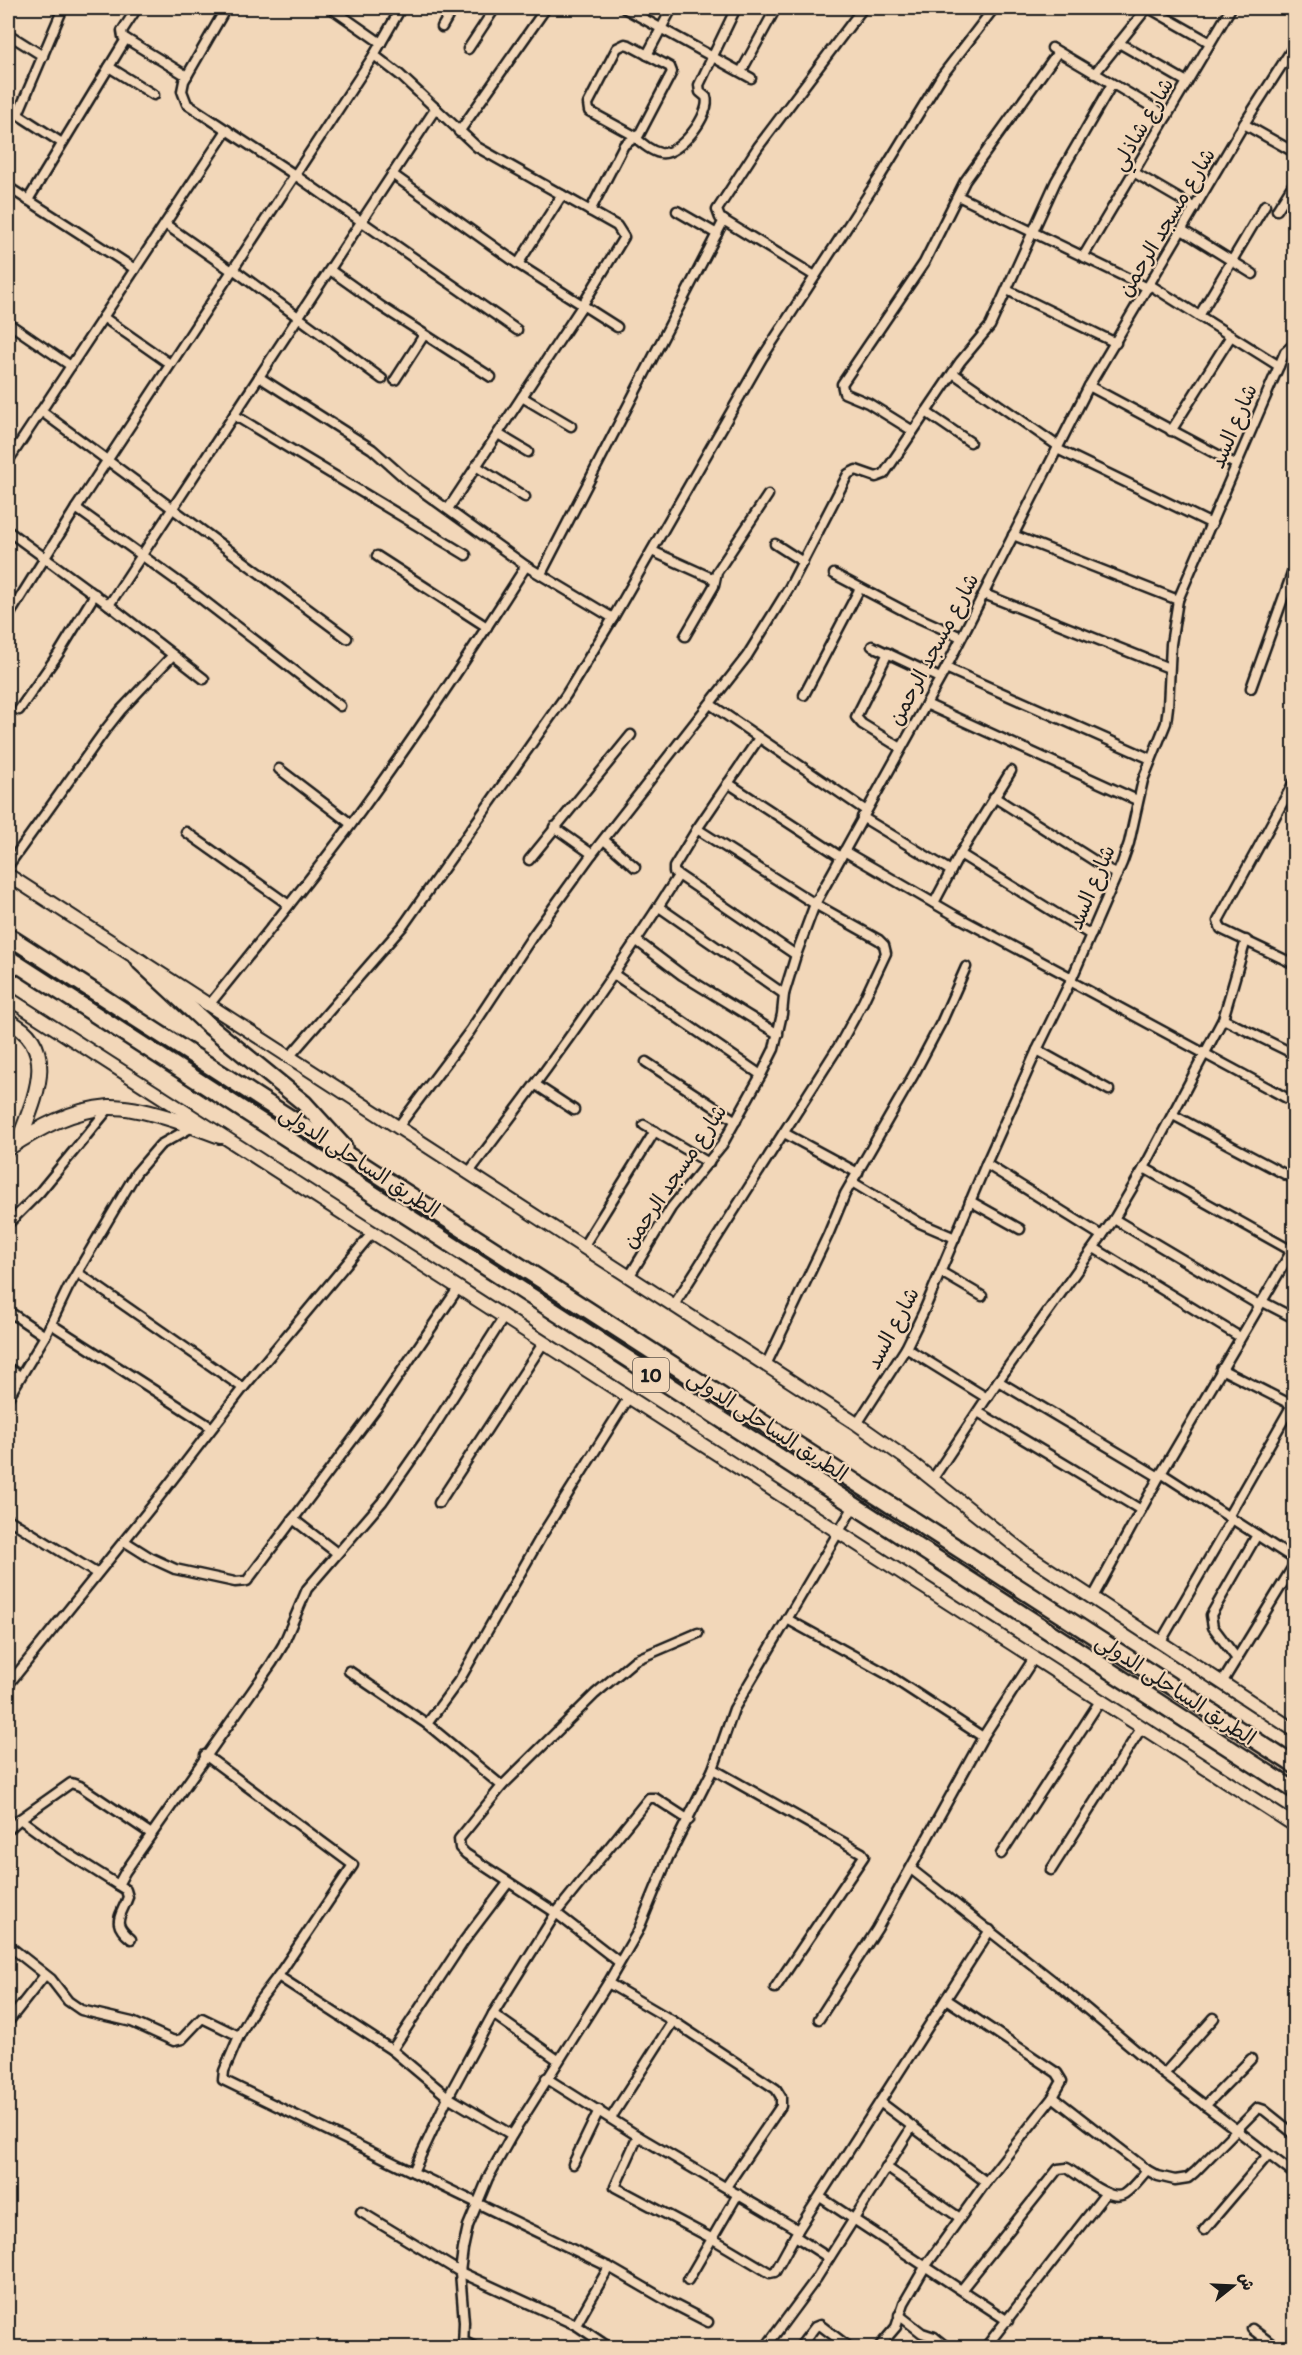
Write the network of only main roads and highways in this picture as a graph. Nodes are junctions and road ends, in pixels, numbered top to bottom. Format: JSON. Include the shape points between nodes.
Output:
{"nodes":[{"id":1,"x":8,"y":936,"type":"edge"},
{"id":2,"x":8,"y":958,"type":"edge"},
{"id":3,"x":140,"y":962,"type":"road end"},
{"id":4,"x":8,"y":1021,"type":"edge"},
{"id":5,"x":220,"y":1136,"type":"road end"},
{"id":6,"x":14,"y":1144,"type":"edge"},
{"id":7,"x":353,"y":1159,"type":"junction"},
{"id":8,"x":1294,"y":1765,"type":"edge"},
{"id":9,"x":1294,"y":1790,"type":"edge"}],
"edges":[{"from":1,"to":7,"type":"highway","name":"الطريق الساحلى الدولى","number":"10"},
{"from":2,"to":9,"type":"highway","name":"الطريق الساحلى الدولى","number":"10"},
{"from":3,"to":7,"type":"highway","via":[[190,1009],[304,1103]]},
{"from":4,"to":6,"type":"main road","via":[[31,1040],[40,1064],[40,1081]]},
{"from":5,"to":6,"type":"main road","via":[[130,1109],[110,1107],[59,1119]]},
{"from":7,"to":8,"type":"highway","name":"الطريق الساحلى الدولى","number":"10"}]}
